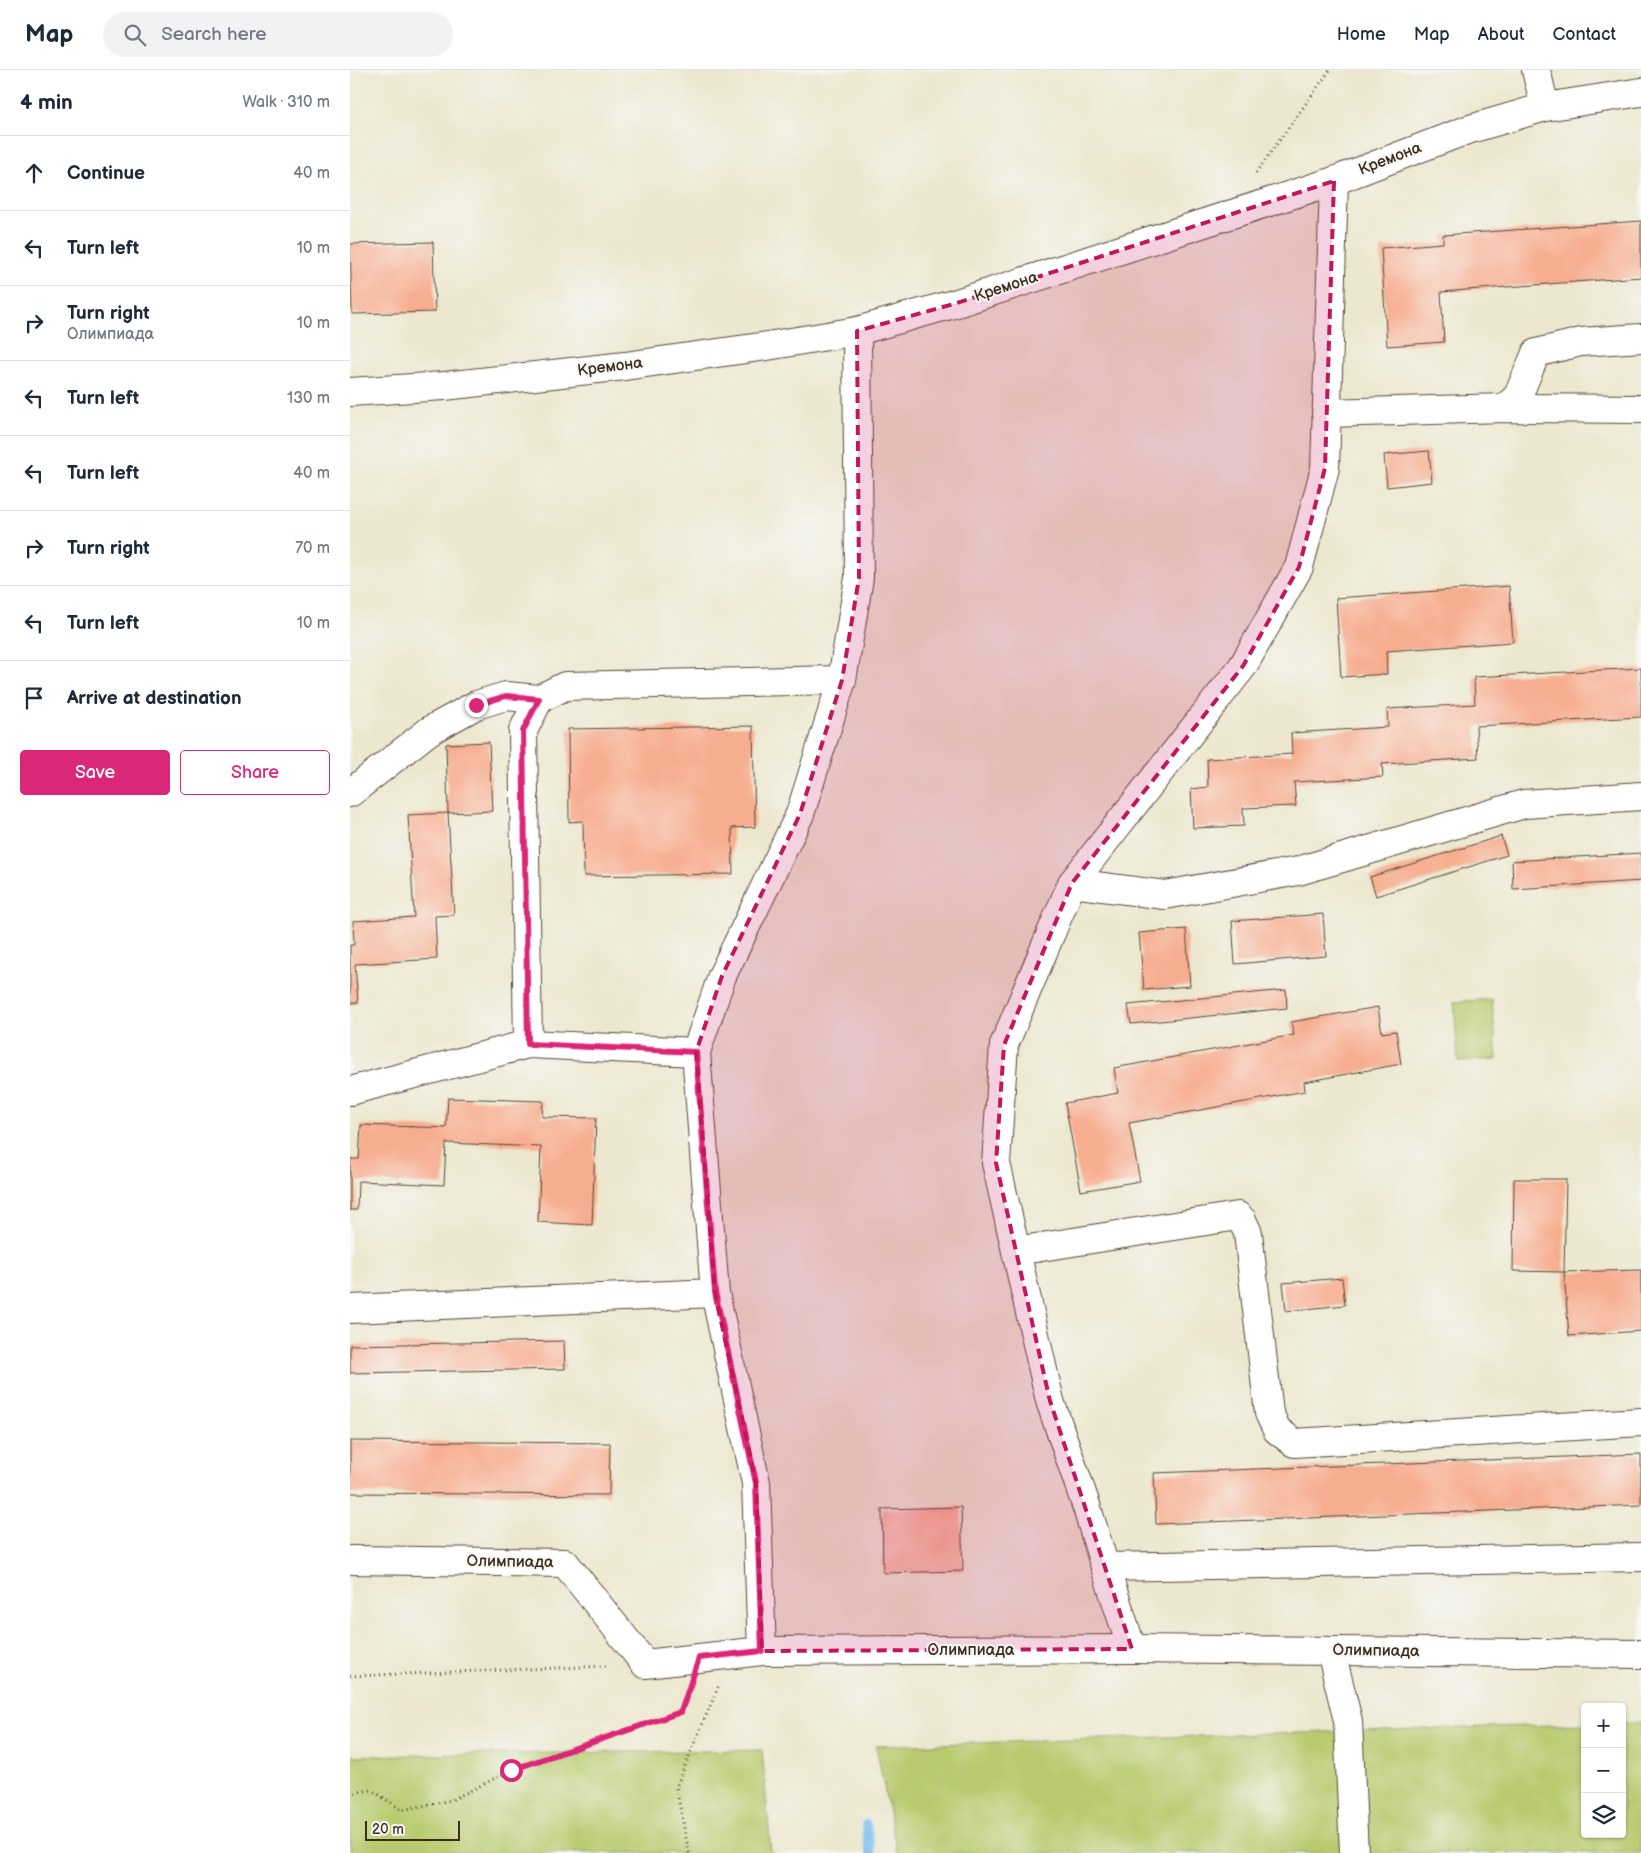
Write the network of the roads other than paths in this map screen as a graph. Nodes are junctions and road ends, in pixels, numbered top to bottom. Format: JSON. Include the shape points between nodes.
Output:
{"nodes":[{"id":1,"x":1536,"y":70,"type":"edge"},
{"id":2,"x":1641,"y":92,"type":"edge"},
{"id":3,"x":1545,"y":107,"type":"junction"},
{"id":4,"x":1334,"y":181,"type":"junction"},
{"id":5,"x":857,"y":332,"type":"junction"},
{"id":6,"x":1641,"y":338,"type":"edge"},
{"id":7,"x":350,"y":392,"type":"edge"},
{"id":8,"x":1505,"y":408,"type":"junction"},
{"id":9,"x":1641,"y":409,"type":"edge"},
{"id":10,"x":1326,"y":413,"type":"junction"},
{"id":11,"x":842,"y":680,"type":"junction"},
{"id":12,"x":539,"y":699,"type":"junction"},
{"id":13,"x":350,"y":793,"type":"edge"},
{"id":14,"x":1641,"y":796,"type":"edge"},
{"id":15,"x":1072,"y":883,"type":"junction"},
{"id":16,"x":528,"y":1044,"type":"junction"},
{"id":17,"x":696,"y":1052,"type":"junction"},
{"id":18,"x":350,"y":1091,"type":"edge"},
{"id":19,"x":1016,"y":1251,"type":"junction"},
{"id":20,"x":715,"y":1292,"type":"junction"},
{"id":21,"x":350,"y":1309,"type":"edge"},
{"id":22,"x":1641,"y":1422,"type":"edge"},
{"id":23,"x":1641,"y":1557,"type":"edge"},
{"id":24,"x":350,"y":1560,"type":"edge"},
{"id":25,"x":1104,"y":1567,"type":"junction"},
{"id":26,"x":1132,"y":1649,"type":"junction"},
{"id":27,"x":762,"y":1651,"type":"junction"},
{"id":28,"x":1331,"y":1651,"type":"junction"},
{"id":29,"x":1641,"y":1654,"type":"edge"},
{"id":30,"x":1354,"y":1853,"type":"edge"}],
"edges":[{"from":1,"to":3,"type":"street"},
{"from":2,"to":3,"type":"street","name":"Кремона"},
{"from":3,"to":4,"type":"street","name":"Кремона","via":[[1467,130]]},
{"from":4,"to":5,"type":"street","name":"Кремона","via":[[957,303]]},
{"from":4,"to":10,"type":"street"},
{"from":5,"to":7,"type":"street","name":"Кремона","via":[[624,366],[444,386]]},
{"from":5,"to":11,"type":"street","via":[[859,578]]},
{"from":6,"to":8,"type":"street","via":[[1581,342],[1536,353],[1518,396]]},
{"from":8,"to":9,"type":"street"},
{"from":8,"to":10,"type":"street"},
{"from":10,"to":15,"type":"street","via":[[1325,468],[1299,567],[1243,666]]},
{"from":11,"to":12,"type":"street","via":[[565,686]]},
{"from":11,"to":17,"type":"street","via":[[800,814],[722,976]]},
{"from":12,"to":13,"type":"street","via":[[506,696],[476,705],[429,731]]},
{"from":12,"to":16,"type":"street","via":[[523,731]]},
{"from":14,"to":15,"type":"street","via":[[1524,804],[1298,871],[1165,894]]},
{"from":15,"to":19,"type":"street","via":[[1004,1045],[996,1163]]},
{"from":16,"to":17,"type":"street"},
{"from":16,"to":18,"type":"street"},
{"from":17,"to":20,"type":"street"},
{"from":19,"to":22,"type":"street","via":[[1238,1216],[1248,1232],[1269,1413],[1277,1430],[1294,1443]]},
{"from":19,"to":25,"type":"street","via":[[1050,1401]]},
{"from":20,"to":21,"type":"street"},
{"from":20,"to":27,"type":"street","via":[[756,1483]]},
{"from":23,"to":25,"type":"street"},
{"from":24,"to":27,"type":"street","name":"Олимпиада","via":[[565,1563],[646,1664]]},
{"from":25,"to":26,"type":"street"},
{"from":26,"to":27,"type":"street","name":"Олимпиада"},
{"from":26,"to":28,"type":"street","name":"Олимпиада"},
{"from":28,"to":29,"type":"street","name":"Олимпиада"},
{"from":28,"to":30,"type":"street","via":[[1348,1721]]}]}
